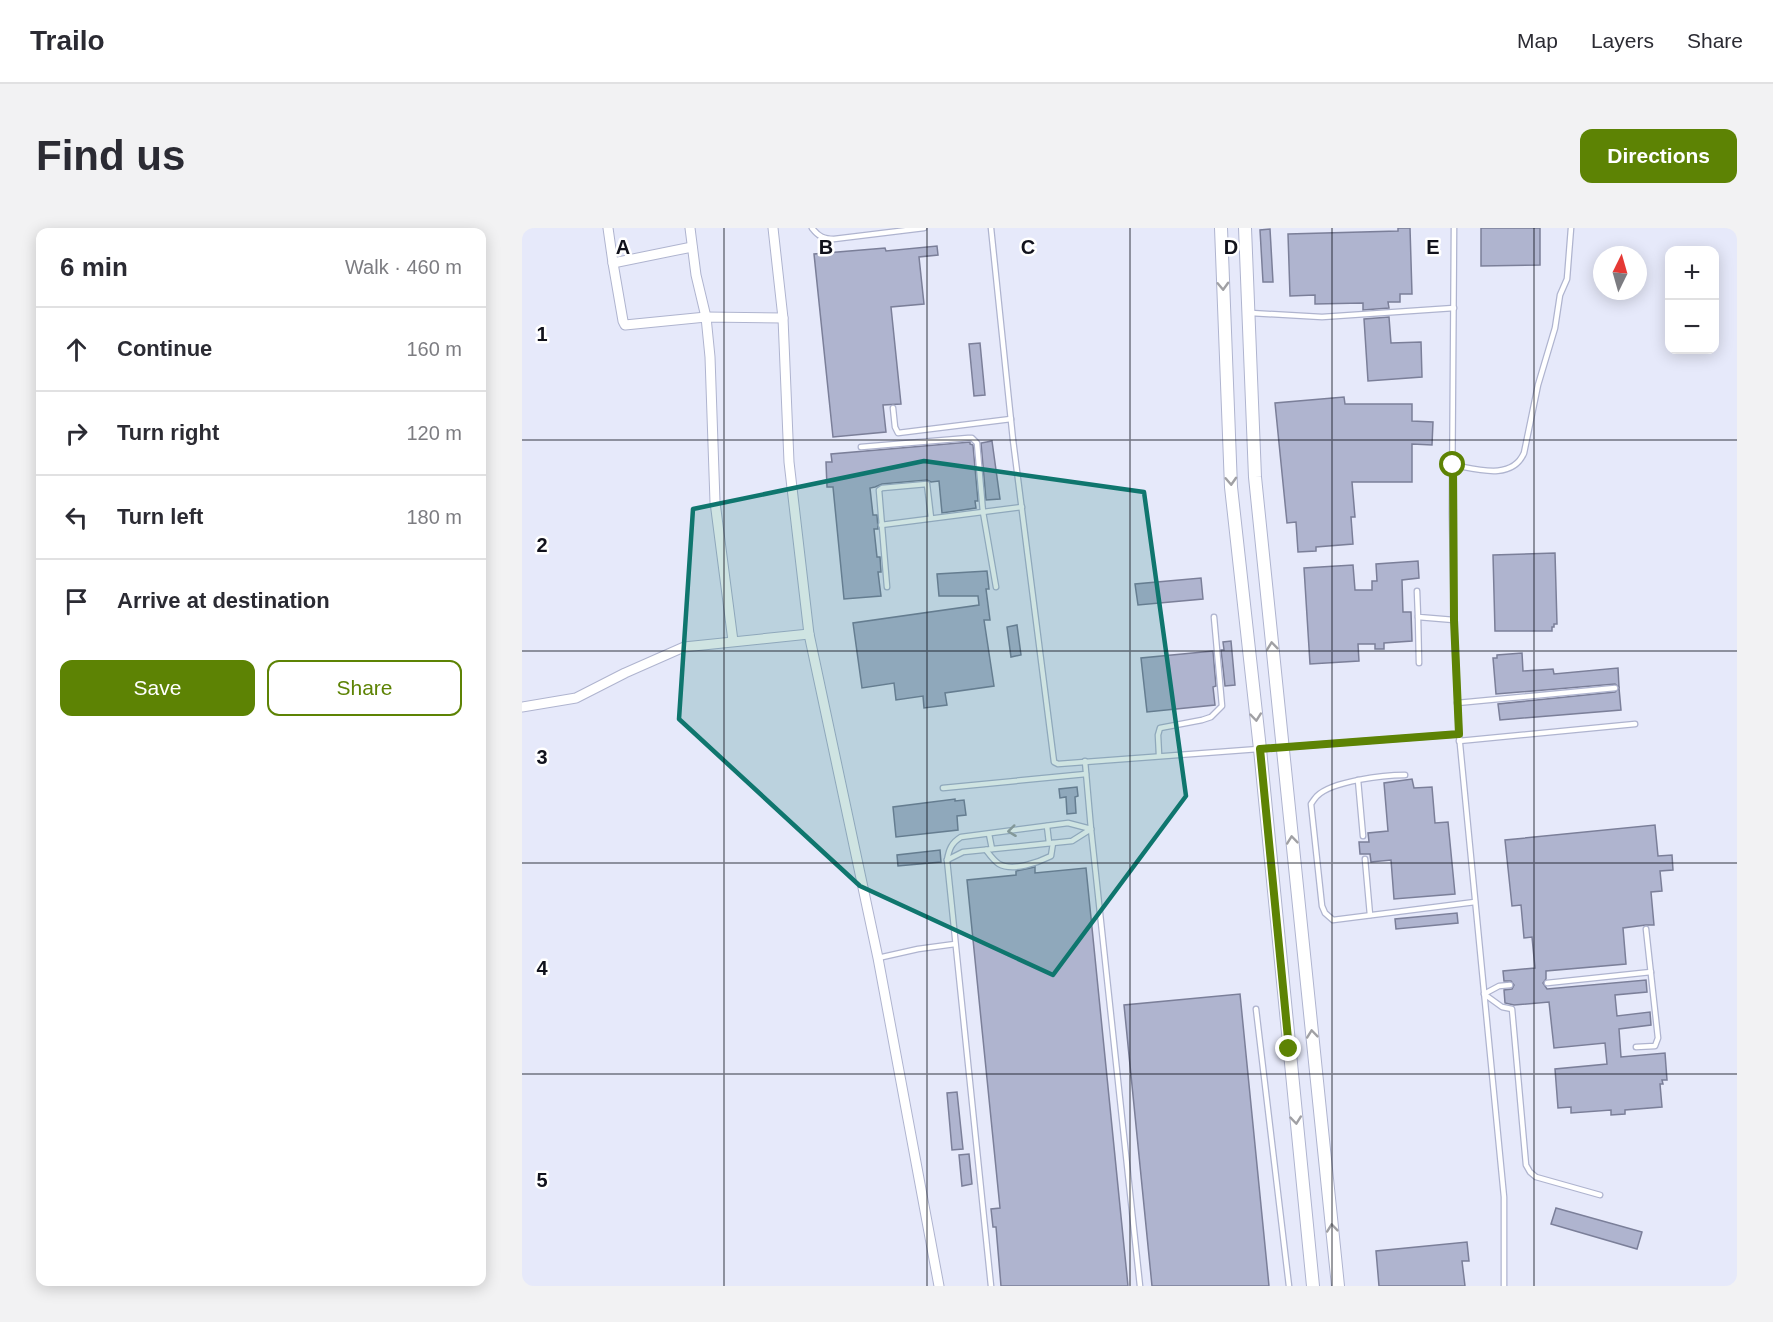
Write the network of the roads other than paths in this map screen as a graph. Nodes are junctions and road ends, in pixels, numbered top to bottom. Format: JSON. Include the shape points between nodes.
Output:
{"nodes":[{"id":1,"x":608,"y":228,"type":"edge"},
{"id":2,"x":690,"y":228,"type":"edge"},
{"id":3,"x":773,"y":228,"type":"edge"},
{"id":4,"x":812,"y":228,"type":"edge"},
{"id":5,"x":924,"y":228,"type":"edge"},
{"id":6,"x":991,"y":228,"type":"edge"},
{"id":7,"x":1221,"y":228,"type":"edge"},
{"id":8,"x":1245,"y":228,"type":"edge"},
{"id":9,"x":1454,"y":228,"type":"edge"},
{"id":10,"x":1571,"y":228,"type":"edge"},
{"id":11,"x":692,"y":247,"type":"junction"},
{"id":12,"x":613,"y":263,"type":"junction"},
{"id":13,"x":1454,"y":308,"type":"junction"},
{"id":14,"x":1248,"y":313,"type":"junction"},
{"id":15,"x":706,"y":317,"type":"junction"},
{"id":16,"x":783,"y":318,"type":"junction"},
{"id":17,"x":893,"y":408,"type":"dead end"},
{"id":18,"x":1011,"y":419,"type":"junction"},
{"id":19,"x":861,"y":447,"type":"dead end"},
{"id":20,"x":1453,"y":465,"type":"junction"},
{"id":21,"x":1022,"y":507,"type":"junction"},
{"id":22,"x":983,"y":512,"type":"junction"},
{"id":23,"x":931,"y":518,"type":"junction"},
{"id":24,"x":881,"y":525,"type":"junction"},
{"id":25,"x":887,"y":587,"type":"dead end"},
{"id":26,"x":996,"y":587,"type":"dead end"},
{"id":27,"x":1417,"y":591,"type":"dead end"},
{"id":28,"x":1214,"y":617,"type":"dead end"},
{"id":29,"x":1418,"y":617,"type":"junction"},
{"id":30,"x":1454,"y":620,"type":"junction"},
{"id":31,"x":809,"y":634,"type":"junction"},
{"id":32,"x":733,"y":641,"type":"junction"},
{"id":33,"x":1419,"y":663,"type":"dead end"},
{"id":34,"x":1615,"y":688,"type":"dead end"},
{"id":35,"x":1457,"y":704,"type":"junction"},
{"id":36,"x":522,"y":706,"type":"edge"},
{"id":37,"x":1635,"y":723,"type":"dead end"},
{"id":38,"x":1459,"y":734,"type":"junction"},
{"id":39,"x":1459,"y":741,"type":"junction"},
{"id":40,"x":1282,"y":746,"type":"junction"},
{"id":41,"x":1260,"y":749,"type":"junction"},
{"id":42,"x":1159,"y":756,"type":"junction"},
{"id":43,"x":1085,"y":761,"type":"junction"},
{"id":44,"x":1086,"y":774,"type":"junction"},
{"id":45,"x":1405,"y":775,"type":"dead end"},
{"id":46,"x":1358,"y":780,"type":"junction"},
{"id":47,"x":943,"y":788,"type":"dead end"},
{"id":48,"x":1047,"y":826,"type":"junction"},
{"id":49,"x":1090,"y":829,"type":"junction"},
{"id":50,"x":990,"y":834,"type":"junction"},
{"id":51,"x":1363,"y":836,"type":"dead end"},
{"id":52,"x":1051,"y":843,"type":"junction"},
{"id":53,"x":992,"y":849,"type":"junction"},
{"id":54,"x":986,"y":850,"type":"junction"},
{"id":55,"x":1365,"y":859,"type":"dead end"},
{"id":56,"x":947,"y":860,"type":"junction"},
{"id":57,"x":1475,"y":902,"type":"junction"},
{"id":58,"x":1370,"y":915,"type":"junction"},
{"id":59,"x":1646,"y":929,"type":"dead end"},
{"id":60,"x":955,"y":944,"type":"junction"},
{"id":61,"x":881,"y":957,"type":"junction"},
{"id":62,"x":1651,"y":972,"type":"junction"},
{"id":63,"x":1547,"y":983,"type":"dead end"},
{"id":64,"x":1510,"y":985,"type":"dead end"},
{"id":65,"x":1484,"y":994,"type":"junction"},
{"id":66,"x":1256,"y":1009,"type":"dead end"},
{"id":67,"x":1636,"y":1047,"type":"dead end"},
{"id":68,"x":1600,"y":1195,"type":"dead end"},
{"id":69,"x":939,"y":1286,"type":"edge"},
{"id":70,"x":991,"y":1286,"type":"edge"},
{"id":71,"x":1140,"y":1286,"type":"edge"},
{"id":72,"x":1289,"y":1286,"type":"edge"},
{"id":73,"x":1313,"y":1286,"type":"edge"},
{"id":74,"x":1338,"y":1286,"type":"edge"},
{"id":75,"x":1504,"y":1286,"type":"edge"}],
"edges":[{"from":1,"to":12,"type":"street"},
{"from":2,"to":11,"type":"street"},
{"from":3,"to":16,"type":"street"},
{"from":4,"to":5,"type":"lane","via":[[822,238],[834,240]]},
{"from":6,"to":18,"type":"lane"},
{"from":7,"to":41,"type":"street","one_way":true,"via":[[1231,487]]},
{"from":8,"to":14,"type":"street"},
{"from":9,"to":13,"type":"lane"},
{"from":10,"to":20,"type":"lane","via":[[1567,279],[1520,462],[1489,471]]},
{"from":11,"to":12,"type":"street"},
{"from":11,"to":15,"type":"street"},
{"from":12,"to":15,"type":"street","via":[[625,325]]},
{"from":13,"to":14,"type":"lane","via":[[1322,317]]},
{"from":13,"to":20,"type":"lane"},
{"from":40,"to":14,"type":"street","one_way":true,"via":[[1255,477]]},
{"from":15,"to":16,"type":"street"},
{"from":15,"to":32,"type":"street","via":[[716,502]]},
{"from":16,"to":31,"type":"street","via":[[789,462]]},
{"from":17,"to":18,"type":"lane","via":[[898,433]]},
{"from":18,"to":21,"type":"lane"},
{"from":19,"to":22,"type":"lane","via":[[972,438],[977,443]]},
{"from":20,"to":30,"type":"lane"},
{"from":21,"to":22,"type":"lane"},
{"from":21,"to":43,"type":"lane","via":[[1053,758],[1058,764]]},
{"from":22,"to":23,"type":"lane"},
{"from":22,"to":26,"type":"lane"},
{"from":23,"to":24,"type":"lane"},
{"from":23,"to":24,"type":"lane","via":[[927,484],[882,488],[878,493]]},
{"from":24,"to":25,"type":"lane"},
{"from":27,"to":29,"type":"lane"},
{"from":28,"to":42,"type":"lane","via":[[1222,706],[1203,720],[1160,728]]},
{"from":29,"to":30,"type":"lane"},
{"from":29,"to":33,"type":"lane"},
{"from":30,"to":35,"type":"lane"},
{"from":31,"to":32,"type":"street"},
{"from":31,"to":61,"type":"street"},
{"from":32,"to":36,"type":"street","via":[[684,647],[576,698]]},
{"from":34,"to":35,"type":"lane"},
{"from":35,"to":38,"type":"lane"},
{"from":37,"to":39,"type":"lane"},
{"from":38,"to":39,"type":"lane"},
{"from":38,"to":40,"type":"lane"},
{"from":39,"to":57,"type":"lane"},
{"from":40,"to":41,"type":"lane"},
{"from":74,"to":40,"type":"street","one_way":true},
{"from":41,"to":42,"type":"lane"},
{"from":41,"to":73,"type":"street","one_way":true},
{"from":42,"to":43,"type":"lane"},
{"from":43,"to":44,"type":"lane"},
{"from":44,"to":47,"type":"lane"},
{"from":44,"to":49,"type":"lane"},
{"from":45,"to":46,"type":"lane"},
{"from":46,"to":51,"type":"lane"},
{"from":46,"to":58,"type":"lane","via":[[1330,787],[1311,804],[1322,906],[1333,920]]},
{"from":48,"to":49,"type":"lane","via":[[1068,823]]},
{"from":48,"to":50,"type":"lane","one_way":true},
{"from":48,"to":52,"type":"lane"},
{"from":49,"to":52,"type":"lane","via":[[1072,841]]},
{"from":49,"to":71,"type":"lane"},
{"from":50,"to":53,"type":"lane"},
{"from":50,"to":56,"type":"lane","via":[[961,837],[950,849]]},
{"from":52,"to":53,"type":"lane"},
{"from":52,"to":54,"type":"lane","via":[[1051,856],[1037,863],[1012,866],[999,864]]},
{"from":53,"to":54,"type":"lane"},
{"from":54,"to":56,"type":"lane","via":[[963,852]]},
{"from":55,"to":58,"type":"lane"},
{"from":56,"to":60,"type":"lane"},
{"from":57,"to":58,"type":"lane"},
{"from":57,"to":65,"type":"lane"},
{"from":59,"to":62,"type":"lane"},
{"from":60,"to":61,"type":"lane"},
{"from":60,"to":70,"type":"lane"},
{"from":61,"to":69,"type":"street"},
{"from":62,"to":63,"type":"lane"},
{"from":62,"to":67,"type":"lane","via":[[1658,1042],[1655,1046]]},
{"from":64,"to":65,"type":"lane"},
{"from":65,"to":68,"type":"lane","via":[[1512,1009],[1530,1172]]},
{"from":65,"to":75,"type":"lane","via":[[1504,1197]]},
{"from":66,"to":72,"type":"lane"}]}
